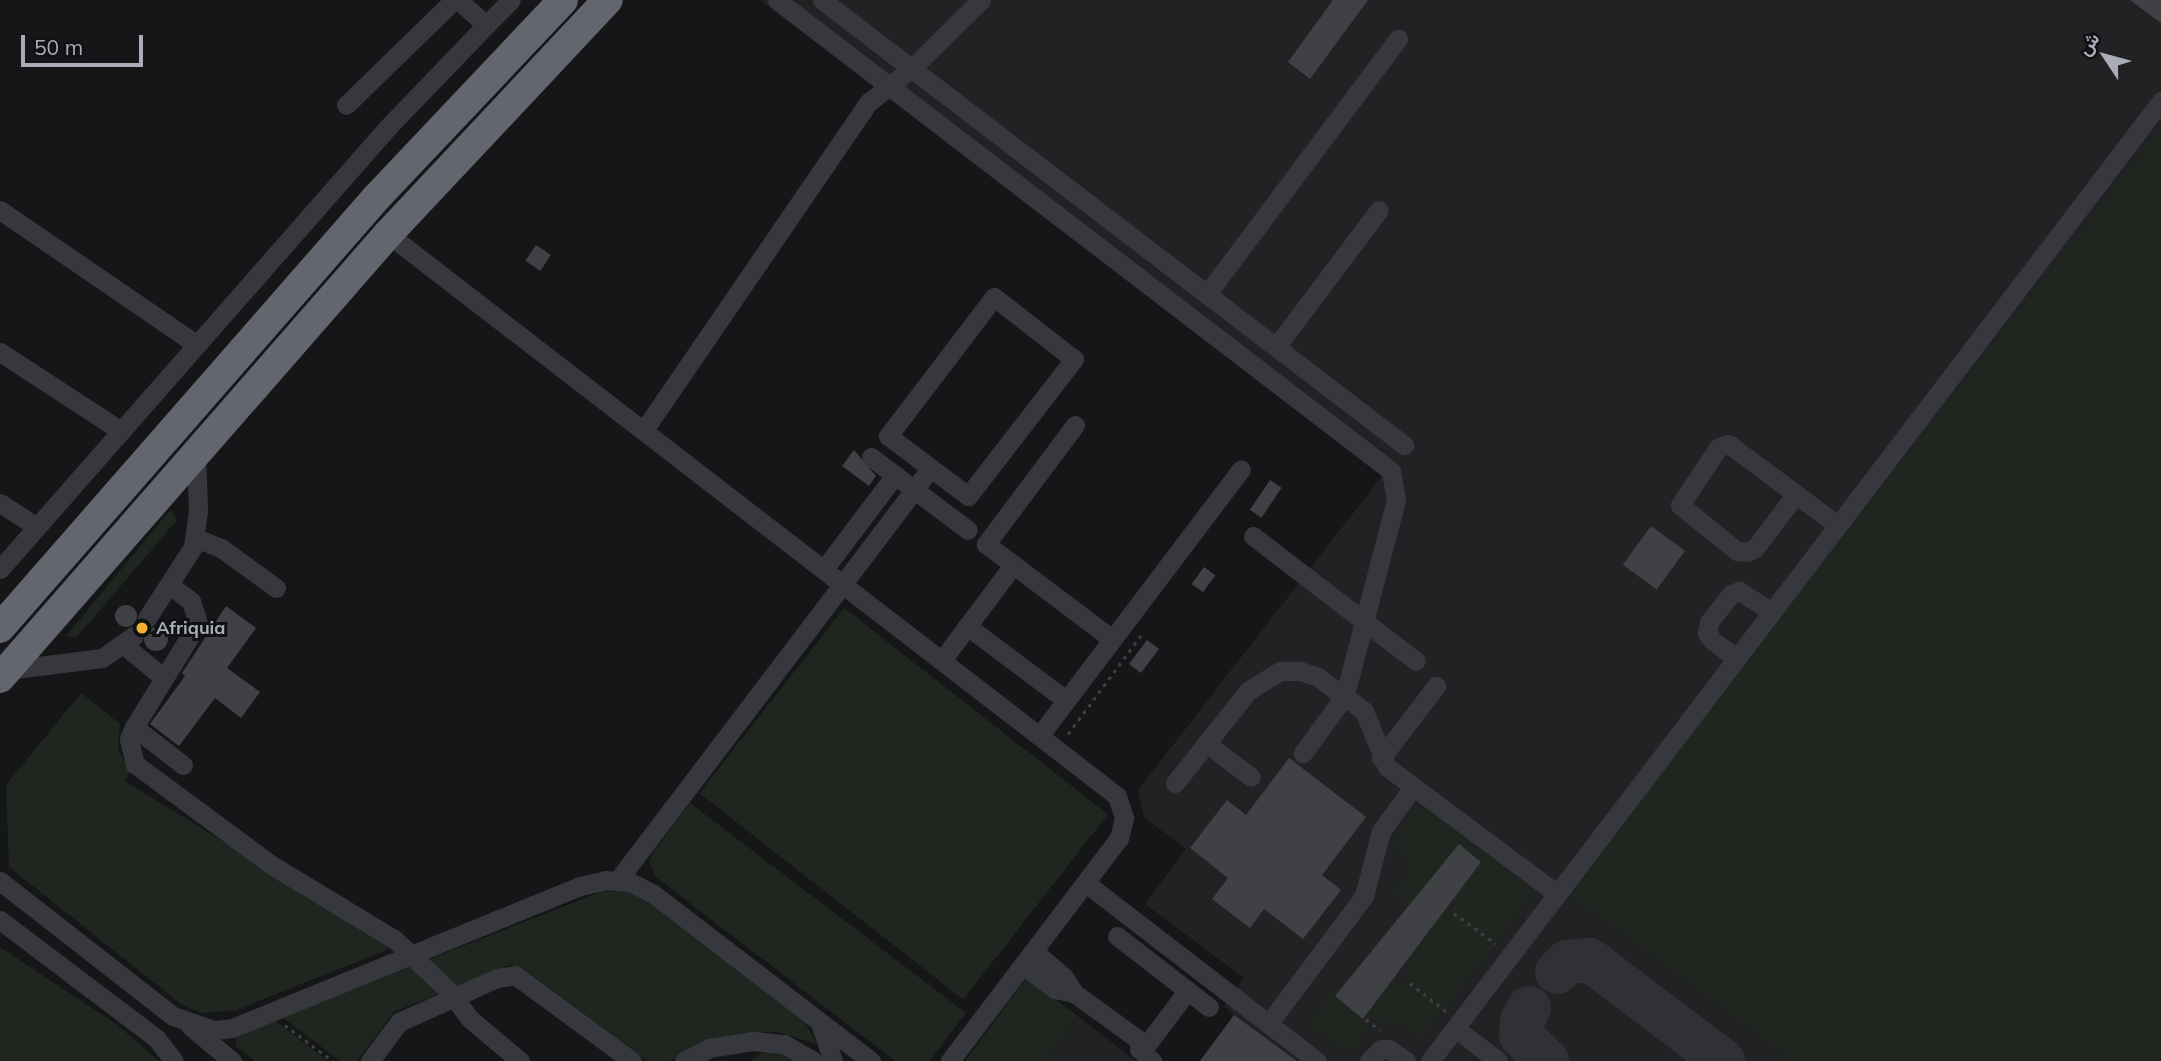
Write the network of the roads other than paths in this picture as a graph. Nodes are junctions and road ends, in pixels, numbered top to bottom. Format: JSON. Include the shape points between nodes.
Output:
{"nodes":[{"id":1,"x":456,"y":0,"type":"edge"},
{"id":2,"x":511,"y":0,"type":"edge"},
{"id":3,"x":563,"y":0,"type":"edge"},
{"id":4,"x":608,"y":0,"type":"edge"},
{"id":5,"x":777,"y":0,"type":"edge"},
{"id":6,"x":822,"y":0,"type":"edge"},
{"id":7,"x":981,"y":0,"type":"edge"},
{"id":8,"x":486,"y":24,"type":"junction"},
{"id":9,"x":1398,"y":39,"type":"dead end"},
{"id":10,"x":912,"y":68,"type":"junction"},
{"id":11,"x":887,"y":86,"type":"junction"},
{"id":12,"x":2161,"y":101,"type":"edge"},
{"id":13,"x":346,"y":105,"type":"dead end"},
{"id":14,"x":0,"y":210,"type":"edge"},
{"id":15,"x":1379,"y":210,"type":"dead end"},
{"id":16,"x":388,"y":234,"type":"junction"},
{"id":17,"x":1207,"y":294,"type":"junction"},
{"id":18,"x":195,"y":344,"type":"junction"},
{"id":19,"x":1276,"y":347,"type":"junction"},
{"id":20,"x":0,"y":352,"type":"edge"},
{"id":21,"x":1075,"y":425,"type":"dead end"},
{"id":22,"x":644,"y":430,"type":"junction"},
{"id":23,"x":121,"y":431,"type":"junction"},
{"id":24,"x":1404,"y":446,"type":"dead end"},
{"id":25,"x":196,"y":453,"type":"junction"},
{"id":26,"x":871,"y":457,"type":"dead end"},
{"id":27,"x":930,"y":469,"type":"junction"},
{"id":28,"x":1241,"y":469,"type":"dead end"},
{"id":29,"x":895,"y":475,"type":"junction"},
{"id":30,"x":914,"y":490,"type":"junction"},
{"id":31,"x":1796,"y":494,"type":"junction"},
{"id":32,"x":0,"y":503,"type":"edge"},
{"id":33,"x":1836,"y":524,"type":"junction"},
{"id":34,"x":37,"y":527,"type":"junction"},
{"id":35,"x":968,"y":530,"type":"dead end"},
{"id":36,"x":1253,"y":536,"type":"dead end"},
{"id":37,"x":196,"y":538,"type":"junction"},
{"id":38,"x":1013,"y":565,"type":"junction"},
{"id":39,"x":0,"y":569,"type":"edge"},
{"id":40,"x":824,"y":569,"type":"junction"},
{"id":41,"x":843,"y":584,"type":"junction"},
{"id":42,"x":171,"y":586,"type":"junction"},
{"id":43,"x":276,"y":588,"type":"dead end"},
{"id":44,"x":1770,"y":610,"type":"junction"},
{"id":45,"x":147,"y":618,"type":"dead end"},
{"id":46,"x":1364,"y":621,"type":"junction"},
{"id":47,"x":967,"y":626,"type":"junction"},
{"id":48,"x":0,"y":628,"type":"edge"},
{"id":49,"x":1112,"y":639,"type":"junction"},
{"id":50,"x":1735,"y":657,"type":"junction"},
{"id":51,"x":942,"y":660,"type":"junction"},
{"id":52,"x":1416,"y":661,"type":"dead end"},
{"id":53,"x":3,"y":674,"type":"edge"},
{"id":54,"x":164,"y":678,"type":"junction"},
{"id":55,"x":1436,"y":686,"type":"dead end"},
{"id":56,"x":1345,"y":695,"type":"junction"},
{"id":57,"x":1066,"y":700,"type":"junction"},
{"id":58,"x":134,"y":727,"type":"junction"},
{"id":59,"x":1040,"y":735,"type":"junction"},
{"id":60,"x":1206,"y":743,"type":"junction"},
{"id":61,"x":1303,"y":753,"type":"dead end"},
{"id":62,"x":1381,"y":758,"type":"junction"},
{"id":63,"x":183,"y":765,"type":"dead end"},
{"id":64,"x":1251,"y":777,"type":"dead end"},
{"id":65,"x":1175,"y":783,"type":"dead end"},
{"id":66,"x":1413,"y":787,"type":"junction"},
{"id":67,"x":618,"y":880,"type":"junction"},
{"id":68,"x":0,"y":881,"type":"edge"},
{"id":69,"x":1087,"y":884,"type":"junction"},
{"id":70,"x":1556,"y":893,"type":"junction"},
{"id":71,"x":0,"y":920,"type":"edge"},
{"id":72,"x":1117,"y":936,"type":"dead end"},
{"id":73,"x":411,"y":956,"type":"junction"},
{"id":74,"x":1029,"y":959,"type":"junction"},
{"id":75,"x":1188,"y":990,"type":"junction"},
{"id":76,"x":456,"y":1002,"type":"junction"},
{"id":77,"x":1209,"y":1006,"type":"dead end"},
{"id":78,"x":816,"y":1016,"type":"junction"},
{"id":79,"x":1269,"y":1023,"type":"junction"},
{"id":80,"x":187,"y":1024,"type":"junction"},
{"id":81,"x":1458,"y":1025,"type":"junction"},
{"id":82,"x":232,"y":1028,"type":"junction"},
{"id":83,"x":1140,"y":1042,"type":"junction"},
{"id":84,"x":222,"y":1058,"type":"edge"},
{"id":85,"x":174,"y":1061,"type":"edge"},
{"id":86,"x":369,"y":1061,"type":"edge"},
{"id":87,"x":520,"y":1061,"type":"edge"},
{"id":88,"x":632,"y":1061,"type":"edge"},
{"id":89,"x":684,"y":1061,"type":"edge"},
{"id":90,"x":813,"y":1061,"type":"edge"},
{"id":91,"x":833,"y":1061,"type":"edge"},
{"id":92,"x":871,"y":1061,"type":"edge"},
{"id":93,"x":950,"y":1061,"type":"edge"},
{"id":94,"x":1152,"y":1061,"type":"edge"},
{"id":95,"x":1317,"y":1061,"type":"edge"},
{"id":96,"x":1369,"y":1061,"type":"edge"},
{"id":97,"x":1406,"y":1061,"type":"edge"},
{"id":98,"x":1430,"y":1061,"type":"edge"},
{"id":99,"x":1498,"y":1061,"type":"edge"}],
"edges":[{"from":1,"to":8,"type":"street"},
{"from":1,"to":13,"type":"street"},
{"from":2,"to":8,"type":"street"},
{"from":3,"to":48,"type":"highway","via":[[376,198]]},
{"from":4,"to":16,"type":"highway"},
{"from":5,"to":11,"type":"street"},
{"from":6,"to":10,"type":"street"},
{"from":7,"to":10,"type":"street"},
{"from":8,"to":18,"type":"street"},
{"from":9,"to":17,"type":"street"},
{"from":10,"to":11,"type":"street"},
{"from":10,"to":17,"type":"street"},
{"from":11,"to":22,"type":"street","via":[[869,102]]},
{"from":11,"to":46,"type":"street","via":[[1391,471],[1396,500]]},
{"from":12,"to":33,"type":"street"},
{"from":14,"to":18,"type":"street"},
{"from":15,"to":19,"type":"street"},
{"from":16,"to":22,"type":"street"},
{"from":16,"to":25,"type":"highway"},
{"from":17,"to":19,"type":"street"},
{"from":18,"to":23,"type":"street"},
{"from":19,"to":24,"type":"street"},
{"from":20,"to":23,"type":"street"},
{"from":21,"to":38,"type":"street","via":[[986,542]]},
{"from":22,"to":40,"type":"street"},
{"from":23,"to":34,"type":"street"},
{"from":25,"to":37,"type":"street"},
{"from":25,"to":53,"type":"highway"},
{"from":26,"to":29,"type":"street"},
{"from":27,"to":27,"type":"street","via":[[888,434],[995,297],[1074,359],[971,496]]},
{"from":27,"to":30,"type":"street"},
{"from":28,"to":49,"type":"street"},
{"from":29,"to":30,"type":"street"},
{"from":29,"to":40,"type":"street"},
{"from":30,"to":35,"type":"street"},
{"from":30,"to":41,"type":"street"},
{"from":31,"to":31,"type":"street","via":[[1747,552],[1737,551],[1679,505],[1724,444]]},
{"from":31,"to":33,"type":"street"},
{"from":32,"to":34,"type":"street"},
{"from":33,"to":44,"type":"street"},
{"from":34,"to":39,"type":"street"},
{"from":36,"to":46,"type":"street"},
{"from":37,"to":42,"type":"street"},
{"from":37,"to":43,"type":"street","via":[[221,548]]},
{"from":38,"to":47,"type":"street"},
{"from":38,"to":49,"type":"street"},
{"from":40,"to":41,"type":"street"},
{"from":41,"to":51,"type":"street"},
{"from":41,"to":67,"type":"street"},
{"from":42,"to":45,"type":"street"},
{"from":42,"to":54,"type":"street","via":[[196,608],[198,623]]},
{"from":44,"to":50,"type":"street"},
{"from":44,"to":50,"type":"street","via":[[1739,591],[1731,594],[1709,622],[1707,633]]},
{"from":46,"to":52,"type":"street"},
{"from":46,"to":56,"type":"street"},
{"from":47,"to":51,"type":"street"},
{"from":47,"to":57,"type":"street"},
{"from":49,"to":57,"type":"street"},
{"from":50,"to":70,"type":"street"},
{"from":51,"to":59,"type":"street"},
{"from":53,"to":54,"type":"street","via":[[102,658],[129,641]]},
{"from":54,"to":58,"type":"street"},
{"from":55,"to":62,"type":"street"},
{"from":56,"to":60,"type":"street","via":[[1318,677],[1280,671],[1248,691]]},
{"from":56,"to":61,"type":"street"},
{"from":56,"to":62,"type":"street","via":[[1371,719]]},
{"from":57,"to":59,"type":"street"},
{"from":58,"to":63,"type":"street"},
{"from":58,"to":73,"type":"street","via":[[129,752],[145,772],[260,857],[387,934]]},
{"from":59,"to":69,"type":"street","via":[[1107,786],[1122,807],[1119,838]]},
{"from":60,"to":64,"type":"street"},
{"from":60,"to":65,"type":"street"},
{"from":62,"to":66,"type":"street"},
{"from":66,"to":70,"type":"street"},
{"from":66,"to":79,"type":"street","via":[[1381,831],[1364,896]]},
{"from":67,"to":73,"type":"street","via":[[580,886]]},
{"from":67,"to":78,"type":"street","via":[[652,893]]},
{"from":68,"to":80,"type":"street"},
{"from":69,"to":74,"type":"street"},
{"from":69,"to":79,"type":"street"},
{"from":70,"to":81,"type":"street"},
{"from":71,"to":85,"type":"street","via":[[156,1038]]},
{"from":72,"to":75,"type":"street"},
{"from":73,"to":76,"type":"street"},
{"from":73,"to":82,"type":"street"},
{"from":74,"to":83,"type":"street","via":[[1064,977],[1074,993]]},
{"from":74,"to":93,"type":"street"},
{"from":75,"to":77,"type":"street"},
{"from":75,"to":83,"type":"street","via":[[1148,1043]]},
{"from":76,"to":86,"type":"street","via":[[399,1022]]},
{"from":76,"to":87,"type":"street"},
{"from":76,"to":88,"type":"street","via":[[506,976],[524,978]]},
{"from":78,"to":91,"type":"street"},
{"from":78,"to":92,"type":"street"},
{"from":79,"to":95,"type":"street"},
{"from":80,"to":82,"type":"street"},
{"from":80,"to":84,"type":"street"},
{"from":81,"to":98,"type":"street"},
{"from":81,"to":99,"type":"street"},
{"from":82,"to":84,"type":"street"},
{"from":83,"to":94,"type":"street","via":[[1139,1049]]},
{"from":89,"to":90,"type":"street","via":[[709,1048],[753,1041],[785,1044]]},
{"from":96,"to":97,"type":"street","via":[[1381,1049]]}]}
